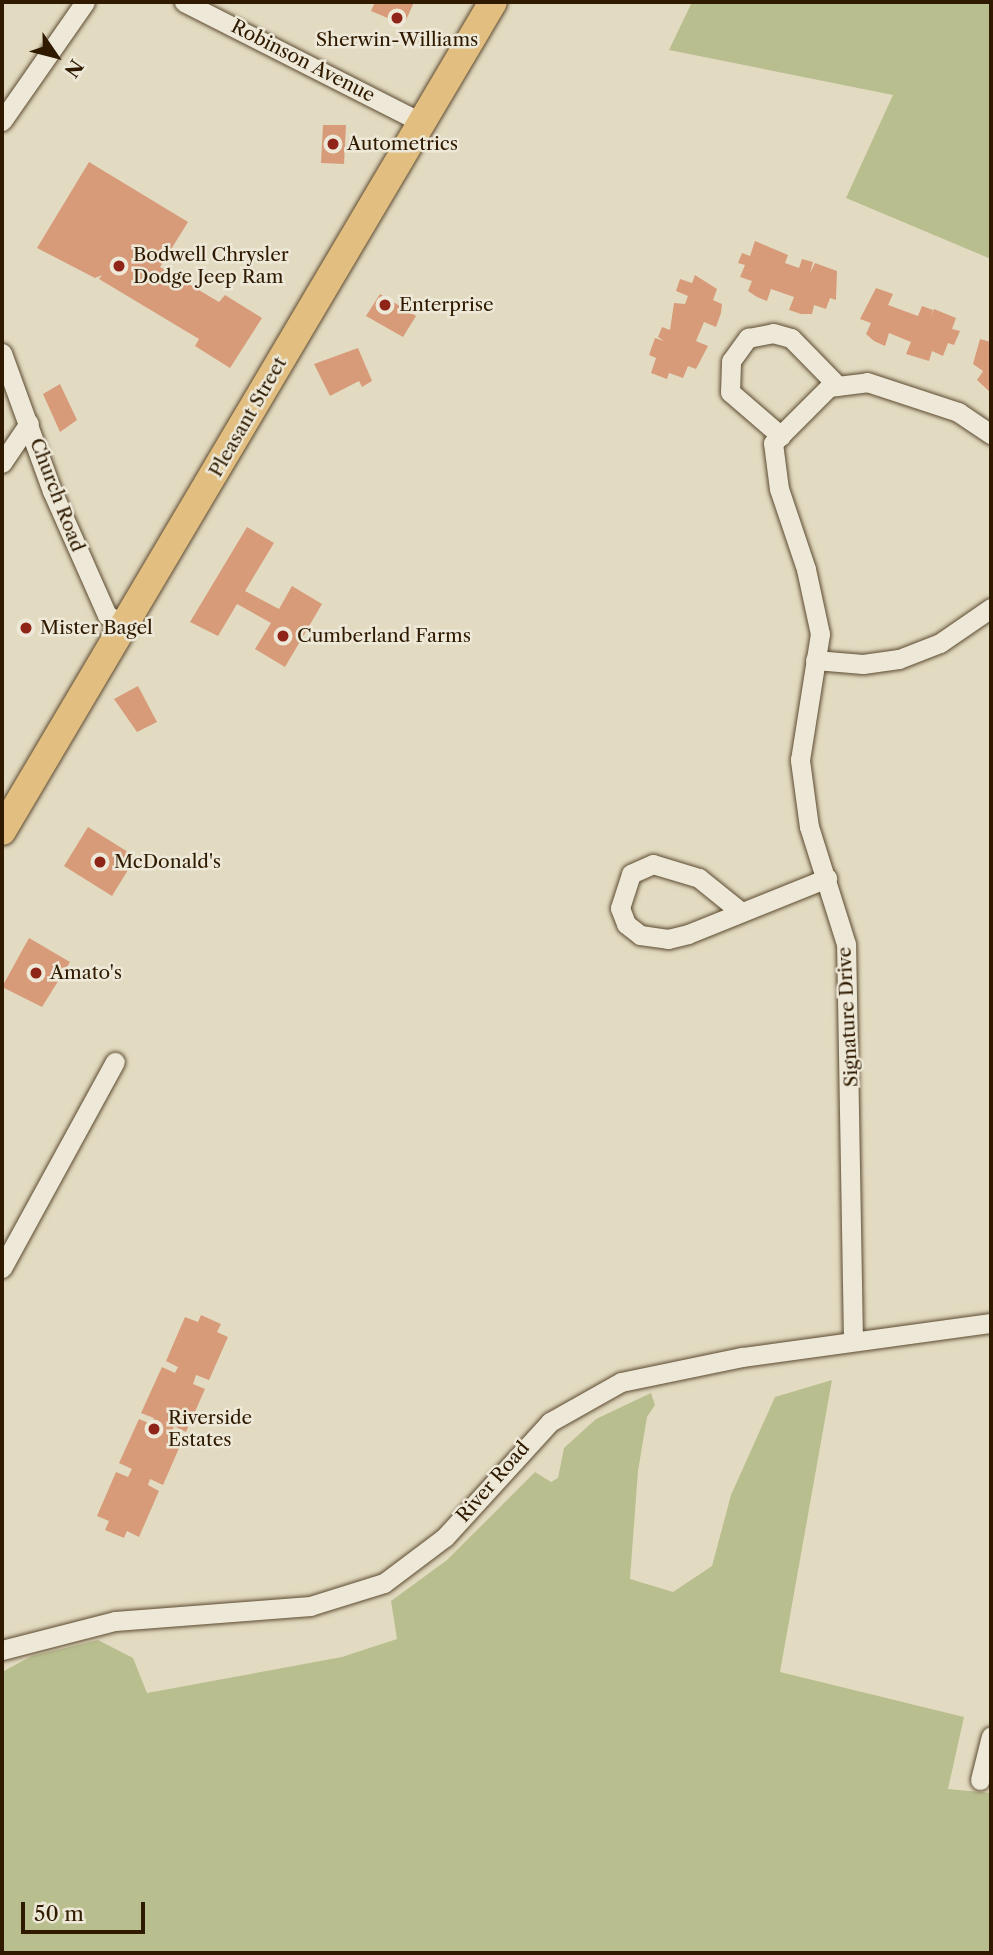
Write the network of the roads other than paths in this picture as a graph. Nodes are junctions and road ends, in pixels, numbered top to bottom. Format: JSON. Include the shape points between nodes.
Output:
{"nodes":[{"id":1,"x":85,"y":2,"type":"edge"},
{"id":2,"x":184,"y":2,"type":"edge"},
{"id":3,"x":493,"y":2,"type":"edge"},
{"id":4,"x":2,"y":121,"type":"edge"},
{"id":5,"x":421,"y":122,"type":"junction"},
{"id":6,"x":2,"y":354,"type":"edge"},
{"id":7,"x":838,"y":386,"type":"junction"},
{"id":8,"x":29,"y":423,"type":"junction"},
{"id":9,"x":991,"y":434,"type":"edge"},
{"id":10,"x":781,"y":436,"type":"junction"},
{"id":11,"x":2,"y":463,"type":"edge"},
{"id":12,"x":991,"y":608,"type":"edge"},
{"id":13,"x":127,"y":625,"type":"junction"},
{"id":14,"x":815,"y":660,"type":"junction"},
{"id":15,"x":2,"y":831,"type":"edge"},
{"id":16,"x":827,"y":878,"type":"junction"},
{"id":17,"x":741,"y":912,"type":"junction"},
{"id":18,"x":115,"y":1062,"type":"dead end"},
{"id":19,"x":2,"y":1268,"type":"edge"},
{"id":20,"x":991,"y":1323,"type":"edge"},
{"id":21,"x":853,"y":1340,"type":"junction"},
{"id":22,"x":2,"y":1650,"type":"edge"},
{"id":23,"x":991,"y":1736,"type":"edge"},
{"id":24,"x":980,"y":1780,"type":"dead end"}],
"edges":[{"from":1,"to":4,"type":"street"},
{"from":2,"to":5,"type":"street","name":"Robinson Avenue"},
{"from":3,"to":5,"type":"highway","name":"Pleasant Street"},
{"from":5,"to":13,"type":"highway","name":"Pleasant Street"},
{"from":6,"to":8,"type":"street","name":"Church Road"},
{"from":7,"to":9,"type":"street","via":[[867,382],[958,412]]},
{"from":7,"to":10,"type":"street","via":[[829,387]]},
{"from":7,"to":10,"type":"street","via":[[791,338],[773,333],[748,338],[731,362],[730,392]]},
{"from":8,"to":11,"type":"street"},
{"from":8,"to":13,"type":"street","name":"Church Road","via":[[107,615]]},
{"from":10,"to":14,"type":"street","name":"Signature Drive","via":[[773,443],[779,489],[806,569],[820,634]]},
{"from":12,"to":14,"type":"street","via":[[940,643],[899,659],[863,664]]},
{"from":13,"to":15,"type":"highway","name":"Pleasant Street"},
{"from":14,"to":16,"type":"street","name":"Signature Drive","via":[[800,760],[809,827]]},
{"from":16,"to":17,"type":"street"},
{"from":16,"to":21,"type":"street","name":"Signature Drive","via":[[846,944]]},
{"from":17,"to":17,"type":"street","via":[[688,934],[654,940],[626,924],[620,908],[631,874],[653,863],[699,878]]},
{"from":18,"to":19,"type":"street"},
{"from":20,"to":21,"type":"street","name":"River Road"},
{"from":21,"to":22,"type":"street","name":"River Road","via":[[681,1367],[621,1382],[584,1398],[521,1448],[473,1507],[416,1562],[349,1598],[270,1611],[115,1621]]},
{"from":23,"to":24,"type":"street"}]}
